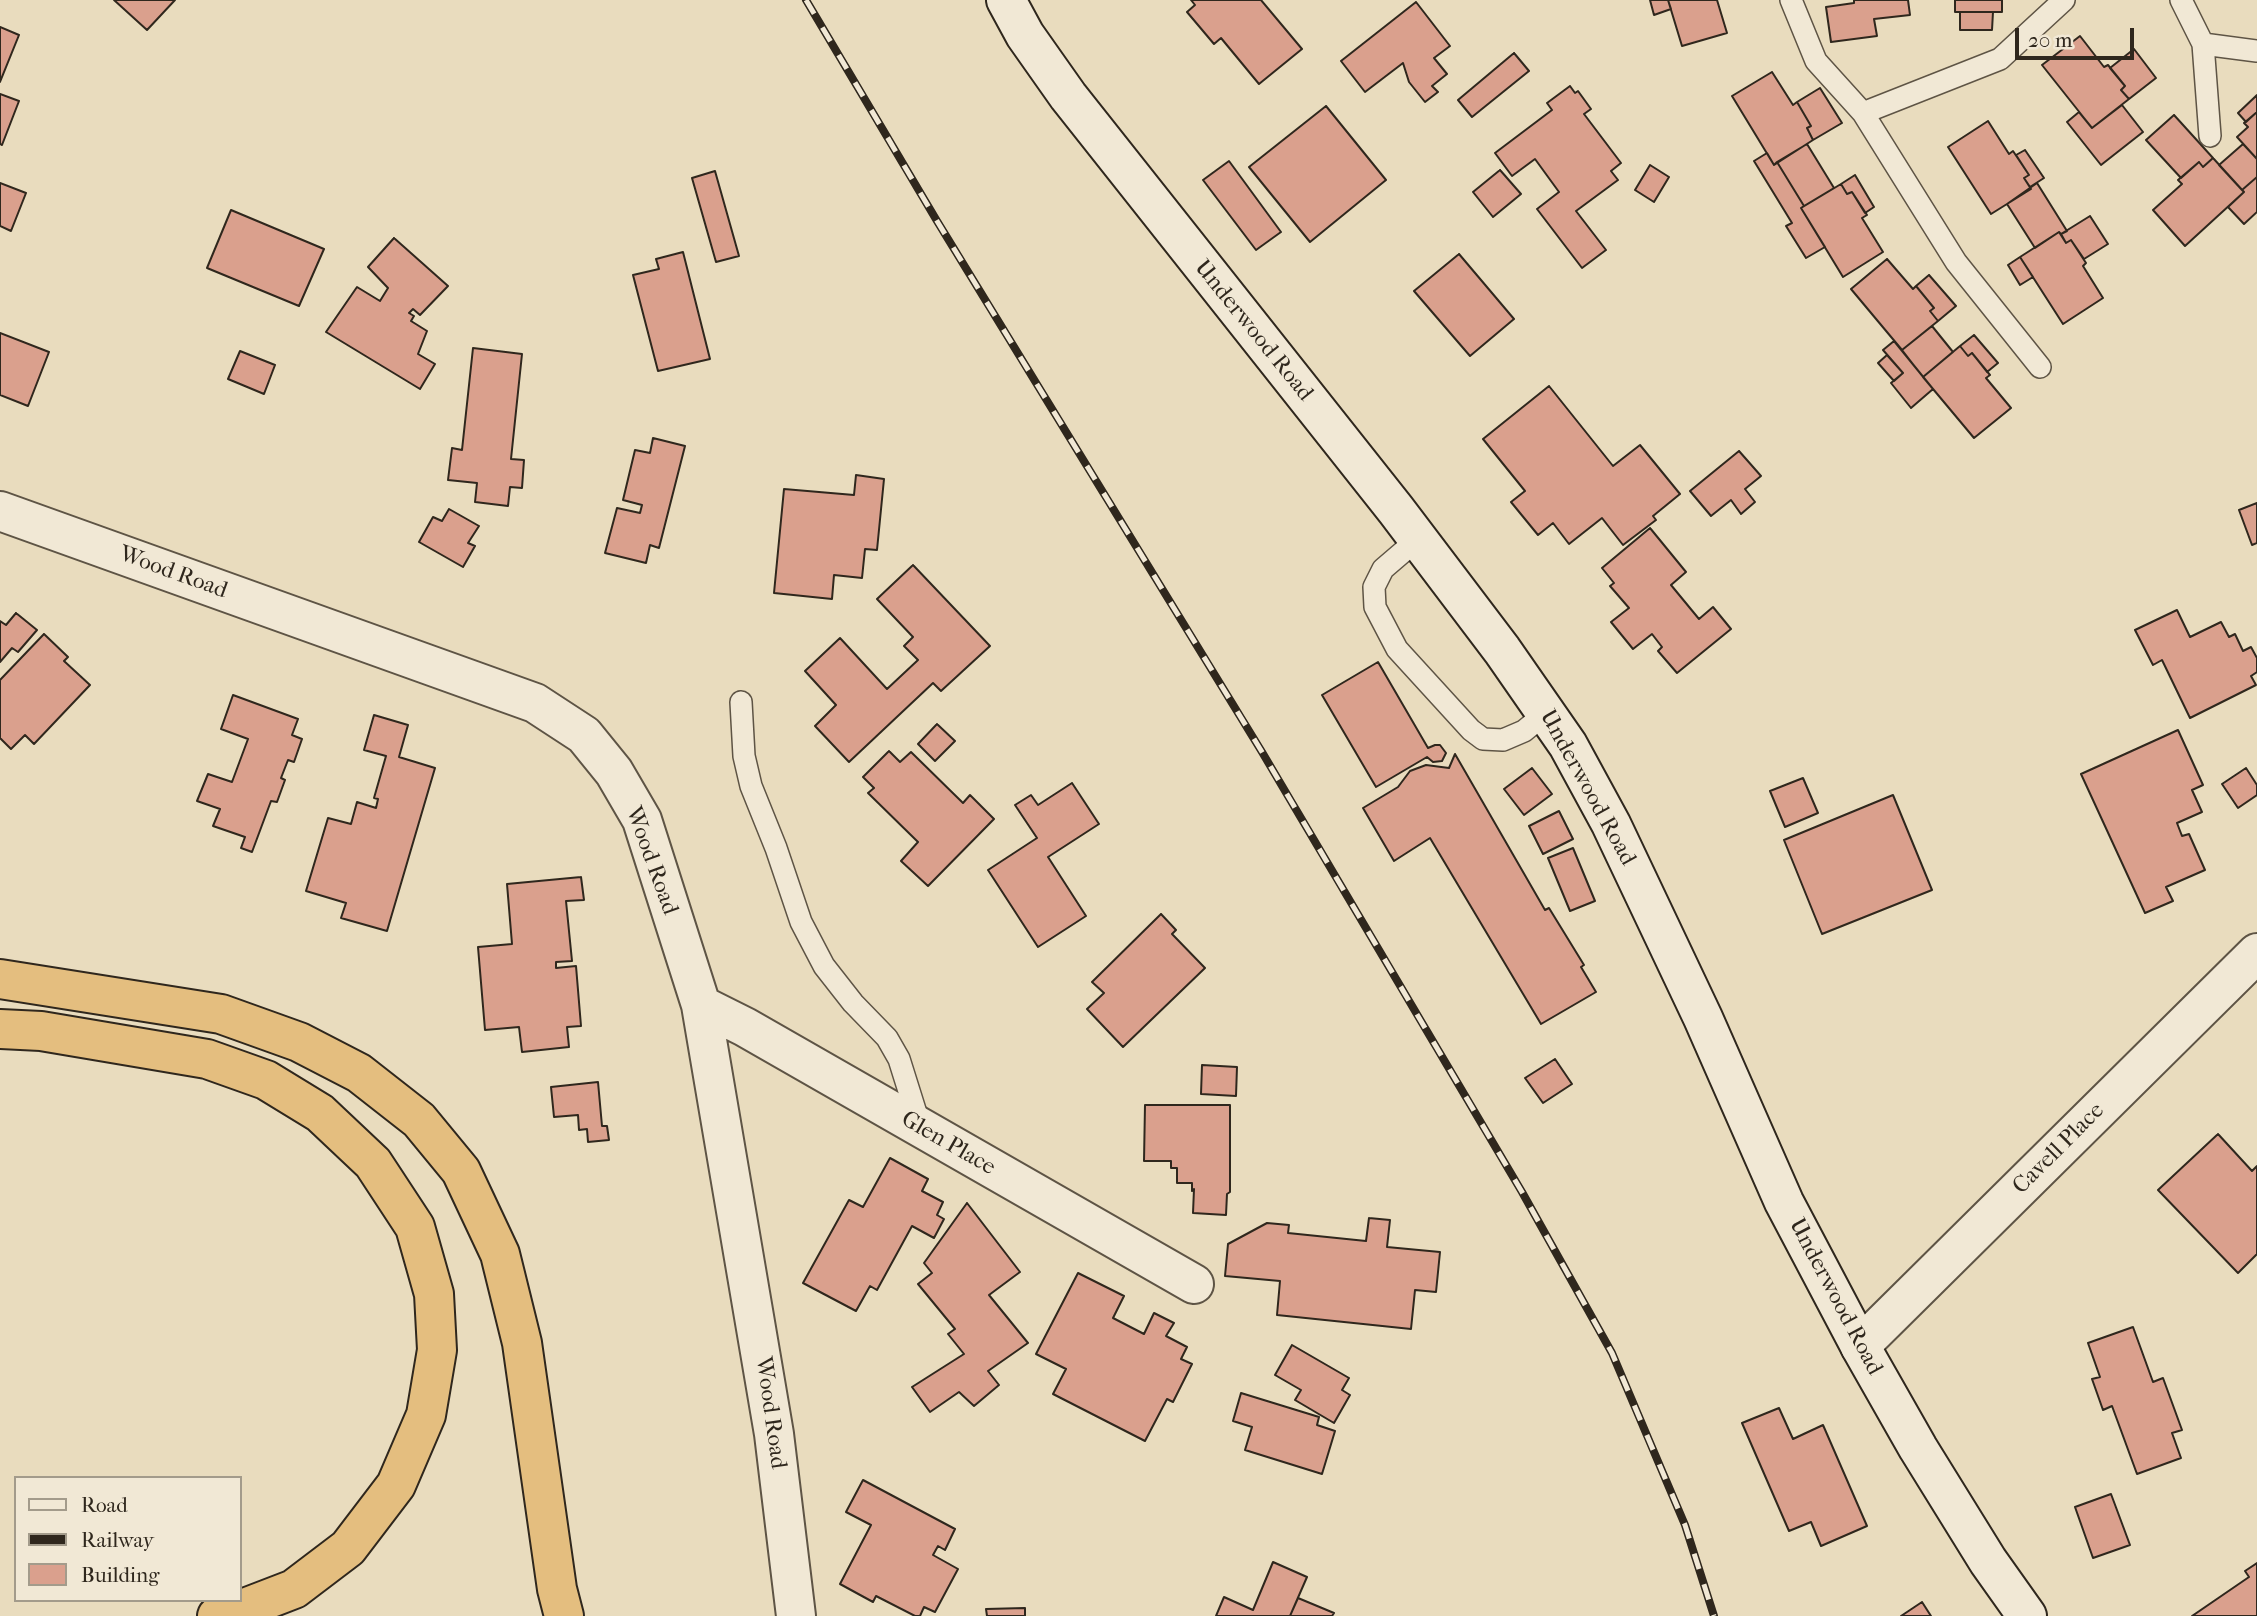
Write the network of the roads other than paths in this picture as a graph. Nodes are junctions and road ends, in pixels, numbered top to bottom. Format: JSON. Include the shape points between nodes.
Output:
{"nodes":[{"id":1,"x":1006,"y":0,"type":"edge"},
{"id":2,"x":1791,"y":0,"type":"edge"},
{"id":3,"x":2064,"y":0,"type":"edge"},
{"id":4,"x":2181,"y":0,"type":"edge"},
{"id":5,"x":2203,"y":44,"type":"junction"},
{"id":6,"x":2257,"y":51,"type":"edge"},
{"id":7,"x":1863,"y":113,"type":"junction"},
{"id":8,"x":2210,"y":136,"type":"dead end"},
{"id":9,"x":2040,"y":367,"type":"dead end"},
{"id":10,"x":0,"y":511,"type":"edge"},
{"id":11,"x":1418,"y":539,"type":"junction"},
{"id":12,"x":741,"y":702,"type":"dead end"},
{"id":13,"x":1546,"y":713,"type":"junction"},
{"id":14,"x":2257,"y":953,"type":"edge"},
{"id":15,"x":0,"y":979,"type":"edge"},
{"id":16,"x":701,"y":1005,"type":"junction"},
{"id":17,"x":0,"y":1028,"type":"edge"},
{"id":18,"x":921,"y":1128,"type":"junction"},
{"id":19,"x":1194,"y":1284,"type":"dead end"},
{"id":20,"x":1860,"y":1346,"type":"junction"},
{"id":21,"x":218,"y":1616,"type":"edge"},
{"id":22,"x":564,"y":1616,"type":"edge"},
{"id":23,"x":796,"y":1616,"type":"edge"},
{"id":24,"x":2027,"y":1616,"type":"edge"}],
"edges":[{"from":1,"to":11,"type":"street","name":"Underwood Road","via":[[1068,96]]},
{"from":2,"to":7,"type":"lane","via":[[1816,61]]},
{"from":3,"to":7,"type":"lane","via":[[2000,59]]},
{"from":4,"to":5,"type":"lane"},
{"from":5,"to":6,"type":"lane"},
{"from":5,"to":8,"type":"lane"},
{"from":7,"to":9,"type":"lane","via":[[1956,262]]},
{"from":10,"to":16,"type":"street","name":"Wood Road","via":[[535,703],[584,735],[614,772],[642,820]]},
{"from":11,"to":13,"type":"street","name":"Underwood Road"},
{"from":11,"to":13,"type":"lane","via":[[1383,569],[1374,587],[1375,607],[1397,649],[1483,739],[1503,740],[1524,732]]},
{"from":12,"to":18,"type":"lane","via":[[751,786],[801,922],[824,967],[893,1048]]},
{"from":13,"to":20,"type":"street","name":"Underwood Road","via":[[1611,824],[1784,1202]]},
{"from":14,"to":20,"type":"street","name":"Cavell Place"},
{"from":15,"to":22,"type":"highway","via":[[221,1014],[299,1042],[359,1073],[419,1120],[461,1171],[500,1254],[522,1343],[556,1589]]},
{"from":16,"to":18,"type":"street","name":"Glen Place"},
{"from":16,"to":23,"type":"street","name":"Wood Road","via":[[772,1420]]},
{"from":17,"to":21,"type":"highway","via":[[206,1059],[266,1080],[320,1113],[373,1163],[415,1227],[434,1294],[437,1350],[426,1415],[396,1485],[348,1548],[294,1589]]},
{"from":18,"to":19,"type":"street","name":"Glen Place"},
{"from":20,"to":24,"type":"street","name":"Underwood Road","via":[[1988,1561]]}]}
